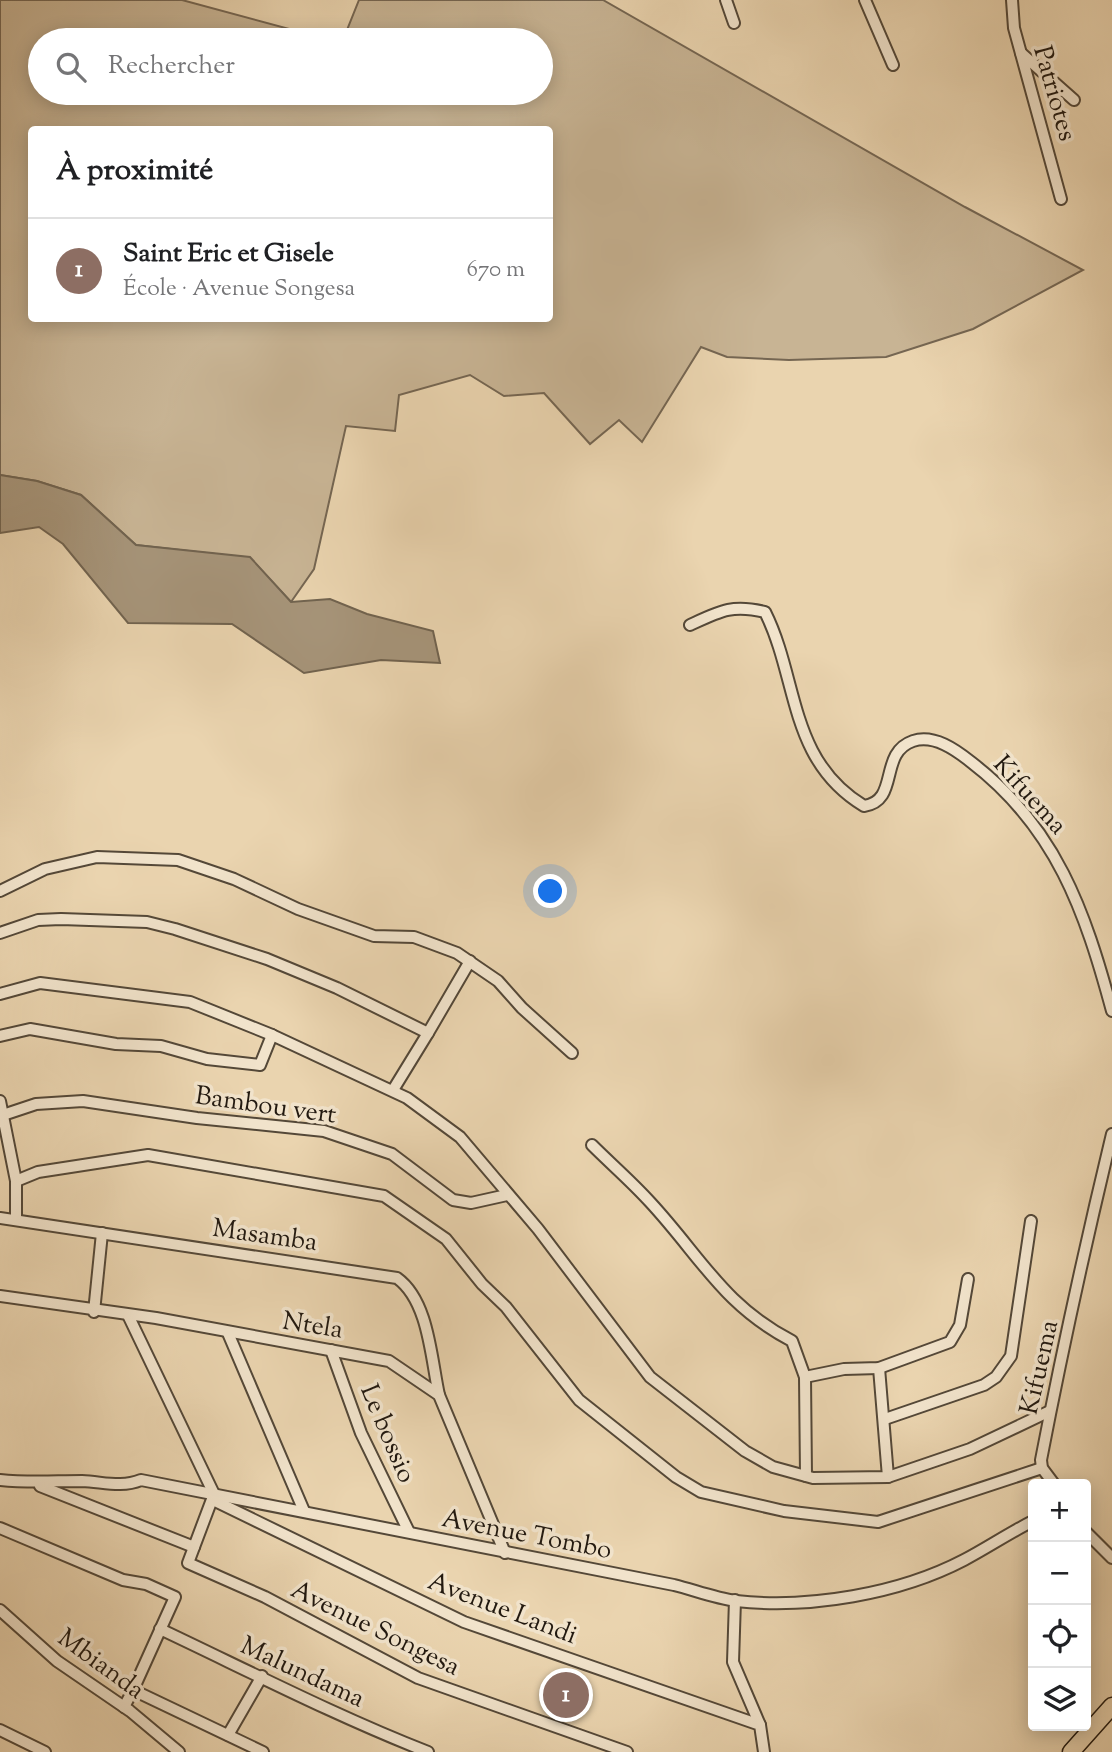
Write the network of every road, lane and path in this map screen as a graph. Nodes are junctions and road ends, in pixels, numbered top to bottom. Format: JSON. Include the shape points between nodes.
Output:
{"nodes":[{"id":1,"x":726,"y":0,"type":"edge"},
{"id":2,"x":865,"y":0,"type":"edge"},
{"id":3,"x":1012,"y":0,"type":"edge"},
{"id":4,"x":734,"y":23,"type":"dead end"},
{"id":5,"x":1021,"y":52,"type":"junction"},
{"id":6,"x":893,"y":65,"type":"dead end"},
{"id":7,"x":1074,"y":100,"type":"dead end"},
{"id":8,"x":1061,"y":199,"type":"dead end"},
{"id":9,"x":690,"y":625,"type":"dead end"},
{"id":10,"x":0,"y":891,"type":"edge"},
{"id":11,"x":0,"y":933,"type":"edge"},
{"id":12,"x":470,"y":961,"type":"junction"},
{"id":13,"x":0,"y":994,"type":"edge"},
{"id":14,"x":1112,"y":1011,"type":"edge"},
{"id":15,"x":428,"y":1033,"type":"junction"},
{"id":16,"x":272,"y":1035,"type":"junction"},
{"id":17,"x":0,"y":1036,"type":"edge"},
{"id":18,"x":572,"y":1053,"type":"dead end"},
{"id":19,"x":393,"y":1090,"type":"junction"},
{"id":20,"x":0,"y":1101,"type":"edge"},
{"id":21,"x":3,"y":1115,"type":"junction"},
{"id":22,"x":4,"y":1131,"type":"edge"},
{"id":23,"x":1112,"y":1134,"type":"edge"},
{"id":24,"x":592,"y":1144,"type":"dead end"},
{"id":25,"x":16,"y":1181,"type":"junction"},
{"id":26,"x":507,"y":1195,"type":"junction"},
{"id":27,"x":0,"y":1218,"type":"edge"},
{"id":28,"x":16,"y":1219,"type":"junction"},
{"id":29,"x":1031,"y":1221,"type":"dead end"},
{"id":30,"x":102,"y":1233,"type":"junction"},
{"id":31,"x":968,"y":1279,"type":"dead end"},
{"id":32,"x":0,"y":1296,"type":"edge"},
{"id":33,"x":94,"y":1312,"type":"junction"},
{"id":34,"x":128,"y":1315,"type":"junction"},
{"id":35,"x":228,"y":1333,"type":"junction"},
{"id":36,"x":331,"y":1350,"type":"junction"},
{"id":37,"x":879,"y":1368,"type":"junction"},
{"id":38,"x":806,"y":1377,"type":"junction"},
{"id":39,"x":439,"y":1395,"type":"junction"},
{"id":40,"x":1050,"y":1411,"type":"junction"},
{"id":41,"x":885,"y":1419,"type":"junction"},
{"id":42,"x":1042,"y":1468,"type":"junction"},
{"id":43,"x":806,"y":1476,"type":"junction"},
{"id":44,"x":888,"y":1477,"type":"junction"},
{"id":45,"x":1050,"y":1479,"type":"edge"},
{"id":46,"x":0,"y":1480,"type":"edge"},
{"id":47,"x":37,"y":1484,"type":"junction"},
{"id":48,"x":214,"y":1497,"type":"junction"},
{"id":49,"x":304,"y":1511,"type":"junction"},
{"id":50,"x":1028,"y":1524,"type":"edge"},
{"id":51,"x":0,"y":1528,"type":"edge"},
{"id":52,"x":409,"y":1532,"type":"junction"},
{"id":53,"x":1091,"y":1537,"type":"edge"},
{"id":54,"x":194,"y":1547,"type":"junction"},
{"id":55,"x":505,"y":1553,"type":"junction"},
{"id":56,"x":1112,"y":1558,"type":"edge"},
{"id":57,"x":735,"y":1601,"type":"junction"},
{"id":58,"x":0,"y":1611,"type":"edge"},
{"id":59,"x":160,"y":1629,"type":"junction"},
{"id":60,"x":262,"y":1676,"type":"junction"},
{"id":61,"x":133,"y":1690,"type":"junction"},
{"id":62,"x":1112,"y":1706,"type":"edge"},
{"id":63,"x":124,"y":1707,"type":"junction"},
{"id":64,"x":760,"y":1725,"type":"junction"},
{"id":65,"x":0,"y":1730,"type":"edge"},
{"id":66,"x":228,"y":1735,"type":"junction"},
{"id":67,"x":45,"y":1752,"type":"edge"},
{"id":68,"x":179,"y":1752,"type":"edge"},
{"id":69,"x":263,"y":1752,"type":"edge"},
{"id":70,"x":428,"y":1752,"type":"edge"},
{"id":71,"x":627,"y":1752,"type":"edge"},
{"id":72,"x":764,"y":1752,"type":"edge"},
{"id":73,"x":1071,"y":1752,"type":"edge"}],
"edges":[{"from":1,"to":4,"type":"street"},
{"from":2,"to":6,"type":"street"},
{"from":3,"to":5,"type":"street","name":"Patriotes"},
{"from":5,"to":7,"type":"street"},
{"from":5,"to":8,"type":"street","name":"Patriotes"},
{"from":9,"to":14,"type":"street","name":"Kifuema","via":[[743,607],[765,612],[797,720],[823,768],[864,806],[885,796],[890,763],[901,747],[916,740],[949,744],[996,781],[1054,852],[1091,936]]},
{"from":10,"to":12,"type":"street","via":[[45,869],[97,858],[178,860],[361,932],[414,937]]},
{"from":11,"to":15,"type":"street","via":[[38,920],[147,922],[267,959]]},
{"from":12,"to":15,"type":"street"},
{"from":12,"to":18,"type":"street","via":[[498,981]]},
{"from":13,"to":16,"type":"street","via":[[40,983],[190,1002]]},
{"from":15,"to":19,"type":"street"},
{"from":16,"to":17,"type":"street","via":[[260,1065],[30,1029]]},
{"from":16,"to":19,"type":"street"},
{"from":19,"to":26,"type":"street","via":[[460,1137]]},
{"from":20,"to":21,"type":"street"},
{"from":21,"to":22,"type":"street"},
{"from":21,"to":26,"type":"street","name":"Bambou vert","via":[[36,1104],[83,1101],[324,1131],[392,1154],[462,1203]]},
{"from":22,"to":25,"type":"street"},
{"from":23,"to":40,"type":"street","name":"Kifuema"},
{"from":24,"to":38,"type":"street","via":[[650,1202],[727,1295],[760,1324],[792,1342]]},
{"from":25,"to":28,"type":"street"},
{"from":25,"to":42,"type":"street","via":[[38,1172],[148,1155],[384,1196],[446,1239],[579,1401],[701,1492],[784,1511],[878,1522]]},
{"from":26,"to":43,"type":"street","via":[[538,1228],[650,1377],[746,1451],[773,1467]]},
{"from":27,"to":28,"type":"street","name":"Masamba"},
{"from":28,"to":30,"type":"street","name":"Masamba"},
{"from":29,"to":41,"type":"street","via":[[1011,1356],[996,1377]]},
{"from":30,"to":33,"type":"street"},
{"from":30,"to":39,"type":"street","name":"Masamba","via":[[397,1278],[412,1293],[419,1309]]},
{"from":31,"to":37,"type":"street","via":[[960,1325],[950,1342]]},
{"from":32,"to":33,"type":"street","name":"Ntela"},
{"from":33,"to":34,"type":"street","name":"Ntela"},
{"from":34,"to":35,"type":"street","name":"Ntela"},
{"from":34,"to":48,"type":"street"},
{"from":35,"to":36,"type":"street","name":"Ntela"},
{"from":35,"to":49,"type":"street"},
{"from":36,"to":39,"type":"street","name":"Ntela","via":[[389,1361]]},
{"from":36,"to":52,"type":"street","name":"Le bossio","via":[[361,1433]]},
{"from":37,"to":38,"type":"street"},
{"from":37,"to":41,"type":"street"},
{"from":38,"to":43,"type":"street"},
{"from":39,"to":55,"type":"street"},
{"from":40,"to":42,"type":"street","name":"Kifuema"},
{"from":40,"to":44,"type":"street","via":[[970,1449]]},
{"from":41,"to":44,"type":"street"},
{"from":42,"to":45,"type":"street"},
{"from":43,"to":44,"type":"street"},
{"from":46,"to":47,"type":"street","name":"Avenue Tombo"},
{"from":47,"to":48,"type":"street","name":"Avenue Tombo","via":[[127,1486],[141,1480]]},
{"from":47,"to":54,"type":"street"},
{"from":48,"to":49,"type":"street","name":"Avenue Tombo"},
{"from":48,"to":54,"type":"street"},
{"from":48,"to":64,"type":"street","name":"Avenue Landi","via":[[464,1622]]},
{"from":49,"to":52,"type":"street","name":"Avenue Tombo"},
{"from":50,"to":57,"type":"street","name":"Avenue Tombo","via":[[965,1560],[898,1587],[836,1600]]},
{"from":51,"to":59,"type":"street","via":[[175,1597]]},
{"from":52,"to":55,"type":"street","name":"Avenue Tombo"},
{"from":53,"to":56,"type":"street"},
{"from":54,"to":71,"type":"street","name":"Avenue Songesa","via":[[188,1563],[265,1597],[418,1678]]},
{"from":55,"to":57,"type":"street","name":"Avenue Tombo"},
{"from":57,"to":64,"type":"street","via":[[733,1662]]},
{"from":58,"to":63,"type":"street","name":"Mbianda","via":[[57,1661]]},
{"from":59,"to":60,"type":"street","name":"Malundama"},
{"from":59,"to":61,"type":"street"},
{"from":60,"to":66,"type":"street"},
{"from":60,"to":70,"type":"street","name":"Malundama","via":[[328,1712]]},
{"from":61,"to":63,"type":"street"},
{"from":61,"to":66,"type":"street"},
{"from":62,"to":73,"type":"highway"},
{"from":63,"to":68,"type":"street","name":"Mbianda"},
{"from":64,"to":72,"type":"street"},
{"from":65,"to":67,"type":"street"},
{"from":66,"to":69,"type":"street"}]}
